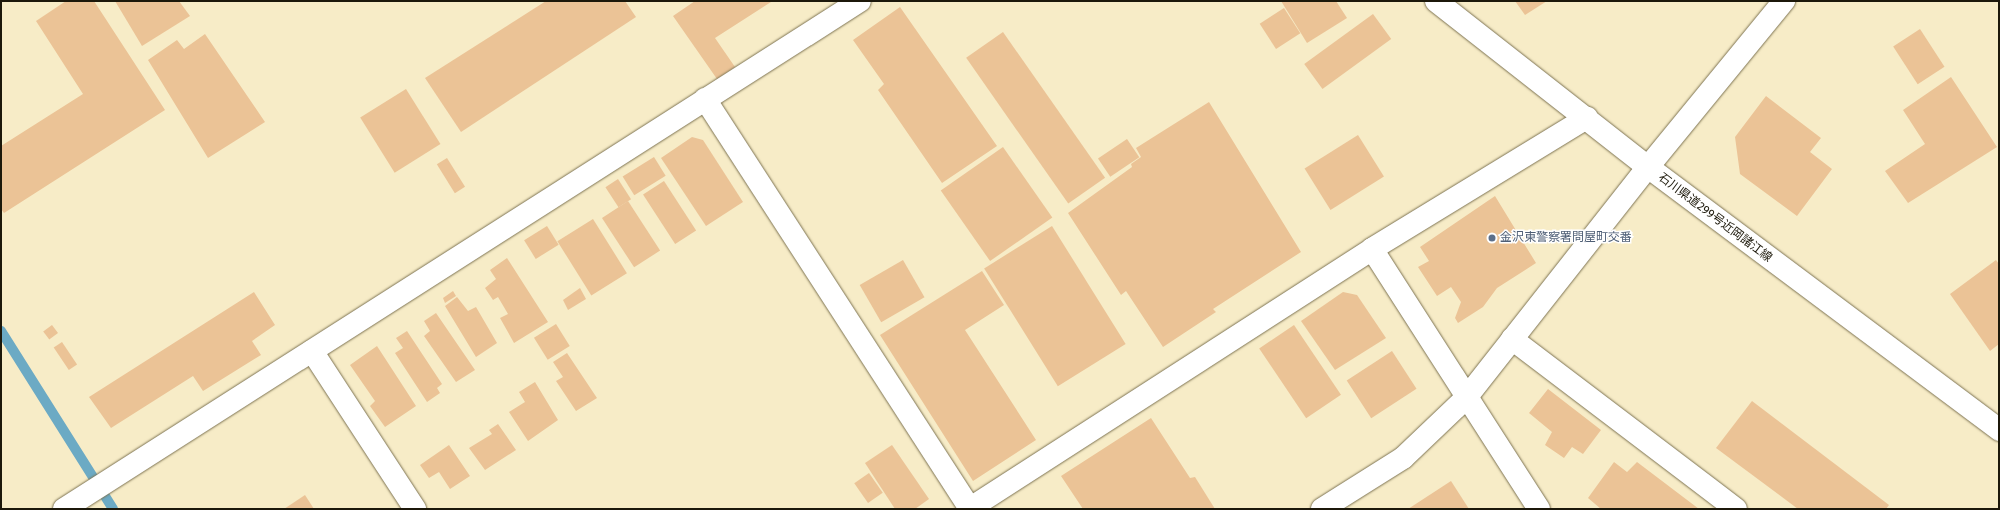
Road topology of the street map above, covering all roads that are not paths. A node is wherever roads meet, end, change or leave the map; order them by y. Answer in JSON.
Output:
{"nodes":[{"id":1,"x":860,"y":1,"type":"edge"},
{"id":2,"x":1436,"y":1,"type":"edge"},
{"id":3,"x":1784,"y":1,"type":"edge"},
{"id":4,"x":705,"y":99,"type":"junction"},
{"id":5,"x":1587,"y":118,"type":"junction"},
{"id":6,"x":1648,"y":167,"type":"junction"},
{"id":7,"x":1372,"y":249,"type":"junction"},
{"id":8,"x":1512,"y":339,"type":"junction"},
{"id":9,"x":312,"y":351,"type":"junction"},
{"id":10,"x":1466,"y":398,"type":"junction"},
{"id":11,"x":1999,"y":430,"type":"edge"},
{"id":12,"x":64,"y":509,"type":"edge"},
{"id":13,"x":415,"y":509,"type":"edge"},
{"id":14,"x":970,"y":509,"type":"edge"},
{"id":15,"x":1322,"y":509,"type":"edge"},
{"id":16,"x":1539,"y":509,"type":"edge"},
{"id":17,"x":1736,"y":509,"type":"edge"}],
"edges":[{"from":1,"to":4,"type":"street"},
{"from":2,"to":5,"type":"street","name":"石川県道299号近岡諸江線"},
{"from":3,"to":6,"type":"street"},
{"from":4,"to":9,"type":"street"},
{"from":4,"to":14,"type":"street"},
{"from":5,"to":6,"type":"street","name":"石川県道299号近岡諸江線"},
{"from":5,"to":7,"type":"street"},
{"from":6,"to":8,"type":"street"},
{"from":6,"to":11,"type":"street","name":"石川県道299号近岡諸江線"},
{"from":7,"to":10,"type":"street"},
{"from":7,"to":14,"type":"street"},
{"from":8,"to":10,"type":"street"},
{"from":8,"to":17,"type":"street"},
{"from":9,"to":12,"type":"street"},
{"from":9,"to":13,"type":"street"},
{"from":10,"to":15,"type":"street"},
{"from":10,"to":16,"type":"street"}]}
